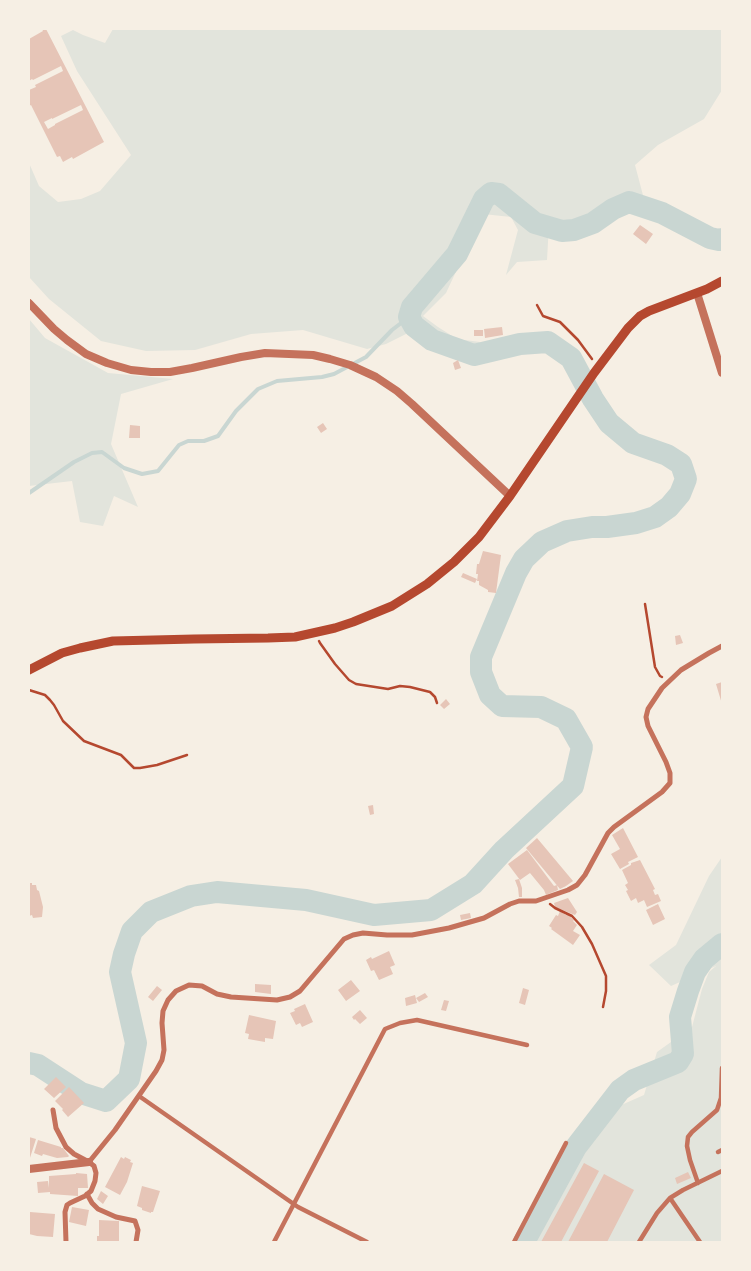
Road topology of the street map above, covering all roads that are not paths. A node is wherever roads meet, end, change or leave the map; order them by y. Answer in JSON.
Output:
{"nodes":[{"id":1,"x":722,"y":281,"type":"edge"},
{"id":2,"x":697,"y":293,"type":"junction"},
{"id":3,"x":29,"y":303,"type":"edge"},
{"id":4,"x":722,"y":373,"type":"edge"},
{"id":5,"x":510,"y":496,"type":"junction"},
{"id":6,"x":722,"y":646,"type":"edge"},
{"id":7,"x":29,"y":670,"type":"edge"},
{"id":8,"x":527,"y":1044,"type":"dead end"},
{"id":9,"x":722,"y":1068,"type":"edge"},
{"id":10,"x":140,"y":1096,"type":"junction"},
{"id":11,"x":53,"y":1110,"type":"dead end"},
{"id":12,"x":566,"y":1143,"type":"dead end"},
{"id":13,"x":89,"y":1162,"type":"junction"},
{"id":14,"x":29,"y":1169,"type":"edge"},
{"id":15,"x":722,"y":1171,"type":"edge"},
{"id":16,"x":698,"y":1183,"type":"junction"},
{"id":17,"x":87,"y":1194,"type":"junction"},
{"id":18,"x":670,"y":1198,"type":"junction"},
{"id":19,"x":294,"y":1204,"type":"junction"},
{"id":20,"x":66,"y":1242,"type":"edge"},
{"id":21,"x":136,"y":1242,"type":"edge"},
{"id":22,"x":274,"y":1242,"type":"edge"},
{"id":23,"x":367,"y":1242,"type":"edge"},
{"id":24,"x":514,"y":1242,"type":"edge"},
{"id":25,"x":639,"y":1242,"type":"edge"},
{"id":26,"x":700,"y":1242,"type":"edge"}],
"edges":[{"from":1,"to":2,"type":"main road"},
{"from":2,"to":4,"type":"street"},
{"from":2,"to":5,"type":"main road"},
{"from":3,"to":5,"type":"street"},
{"from":5,"to":7,"type":"main road"},
{"from":6,"to":10,"type":"street"},
{"from":8,"to":19,"type":"street"},
{"from":9,"to":16,"type":"street"},
{"from":10,"to":13,"type":"street"},
{"from":10,"to":19,"type":"street"},
{"from":11,"to":13,"type":"street"},
{"from":12,"to":24,"type":"street"},
{"from":13,"to":14,"type":"street"},
{"from":13,"to":17,"type":"street"},
{"from":15,"to":16,"type":"street"},
{"from":16,"to":18,"type":"street"},
{"from":17,"to":20,"type":"street"},
{"from":17,"to":21,"type":"street"},
{"from":18,"to":25,"type":"street"},
{"from":18,"to":26,"type":"street"},
{"from":19,"to":22,"type":"street"},
{"from":19,"to":23,"type":"street"}]}
